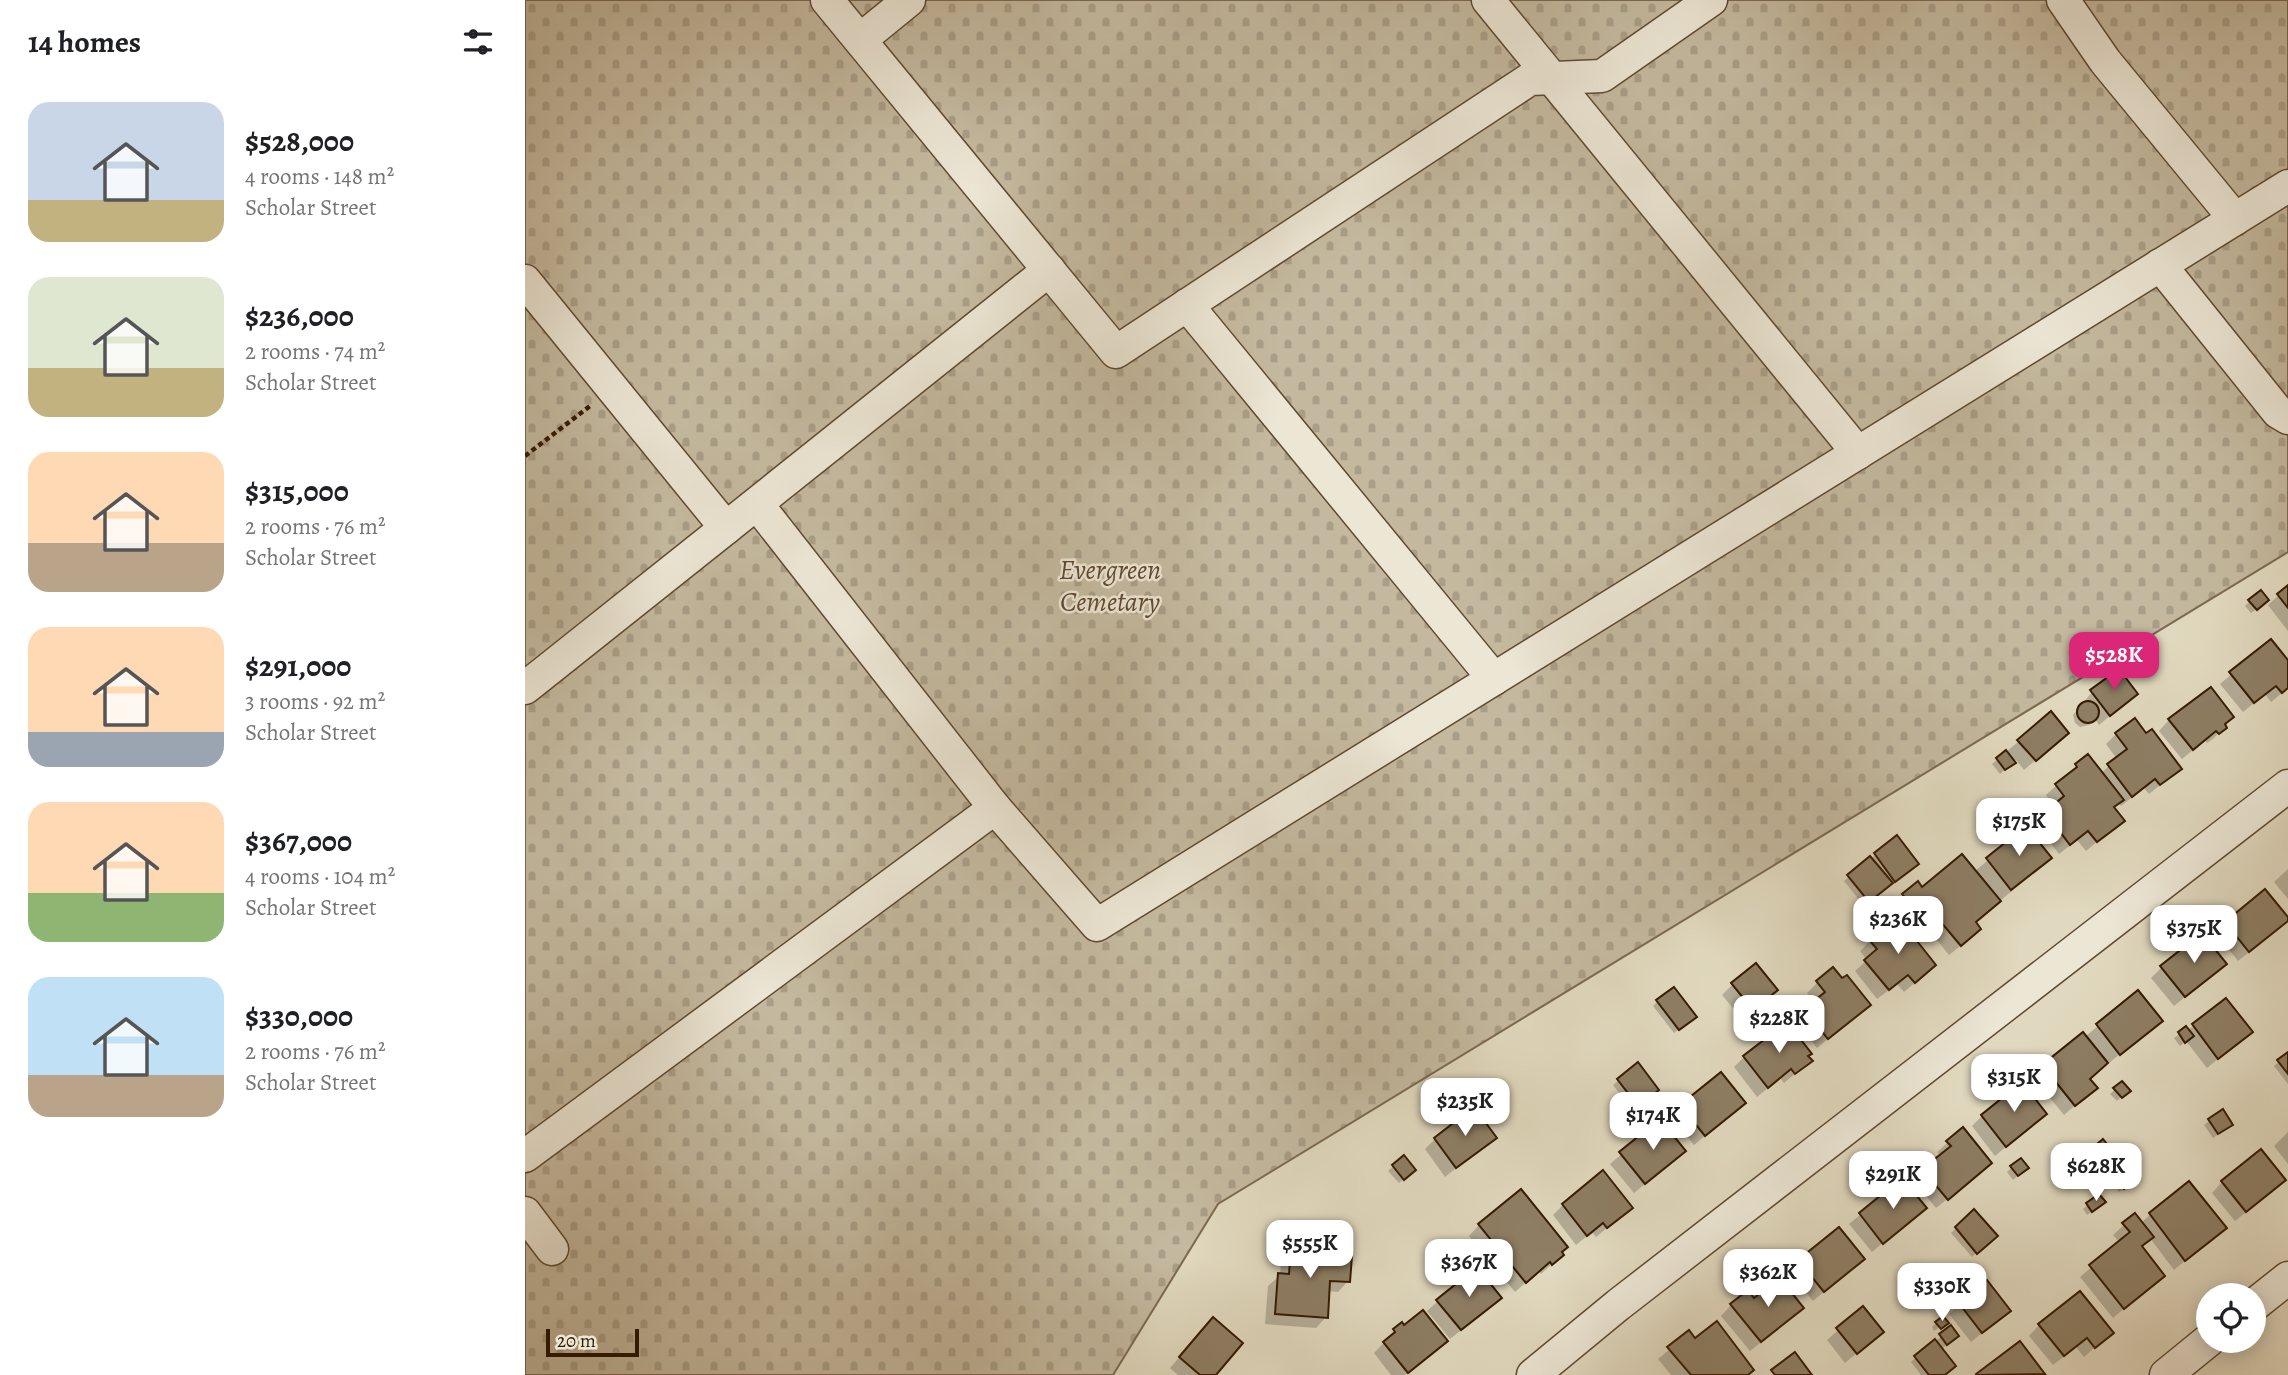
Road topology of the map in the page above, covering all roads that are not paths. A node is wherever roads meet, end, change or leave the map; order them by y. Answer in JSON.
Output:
{"nodes":[{"id":1,"x":827,"y":0,"type":"edge"},
{"id":2,"x":909,"y":0,"type":"edge"},
{"id":3,"x":1488,"y":0,"type":"edge"},
{"id":4,"x":1711,"y":0,"type":"edge"},
{"id":5,"x":2063,"y":0,"type":"edge"},
{"id":6,"x":860,"y":40,"type":"junction"},
{"id":7,"x":1551,"y":78,"type":"junction"},
{"id":8,"x":2288,"y":186,"type":"edge"},
{"id":9,"x":2235,"y":219,"type":"junction"},
{"id":10,"x":2160,"y":265,"type":"junction"},
{"id":11,"x":1049,"y":270,"type":"junction"},
{"id":12,"x":525,"y":281,"type":"edge"},
{"id":13,"x":1187,"y":305,"type":"junction"},
{"id":14,"x":2288,"y":418,"type":"edge"},
{"id":15,"x":1858,"y":453,"type":"junction"},
{"id":16,"x":757,"y":504,"type":"junction"},
{"id":17,"x":726,"y":528,"type":"junction"},
{"id":18,"x":1494,"y":679,"type":"junction"},
{"id":19,"x":525,"y":688,"type":"edge"},
{"id":20,"x":2288,"y":786,"type":"edge"},
{"id":21,"x":995,"y":808,"type":"junction"},
{"id":22,"x":525,"y":1156,"type":"edge"},
{"id":23,"x":525,"y":1213,"type":"edge"},
{"id":24,"x":552,"y":1249,"type":"dead end"},
{"id":25,"x":2288,"y":1278,"type":"edge"},
{"id":26,"x":2266,"y":1295,"type":"edge"},
{"id":27,"x":2196,"y":1351,"type":"edge"},
{"id":28,"x":1533,"y":1375,"type":"edge"},
{"id":29,"x":2166,"y":1375,"type":"edge"}],
"edges":[{"from":1,"to":6,"type":"street"},
{"from":2,"to":6,"type":"street"},
{"from":3,"to":7,"type":"street"},
{"from":4,"to":7,"type":"street"},
{"from":5,"to":9,"type":"street"},
{"from":6,"to":11,"type":"street"},
{"from":7,"to":13,"type":"street"},
{"from":7,"to":15,"type":"street"},
{"from":8,"to":9,"type":"street"},
{"from":9,"to":10,"type":"street"},
{"from":10,"to":14,"type":"street"},
{"from":10,"to":15,"type":"street"},
{"from":11,"to":13,"type":"street"},
{"from":11,"to":16,"type":"street"},
{"from":12,"to":17,"type":"street"},
{"from":13,"to":18,"type":"street"},
{"from":15,"to":18,"type":"street"},
{"from":16,"to":17,"type":"street"},
{"from":16,"to":21,"type":"street"},
{"from":17,"to":19,"type":"street"},
{"from":18,"to":21,"type":"street"},
{"from":20,"to":28,"type":"street"},
{"from":21,"to":22,"type":"street"},
{"from":23,"to":24,"type":"street"},
{"from":25,"to":26,"type":"street"},
{"from":27,"to":29,"type":"street"}]}
